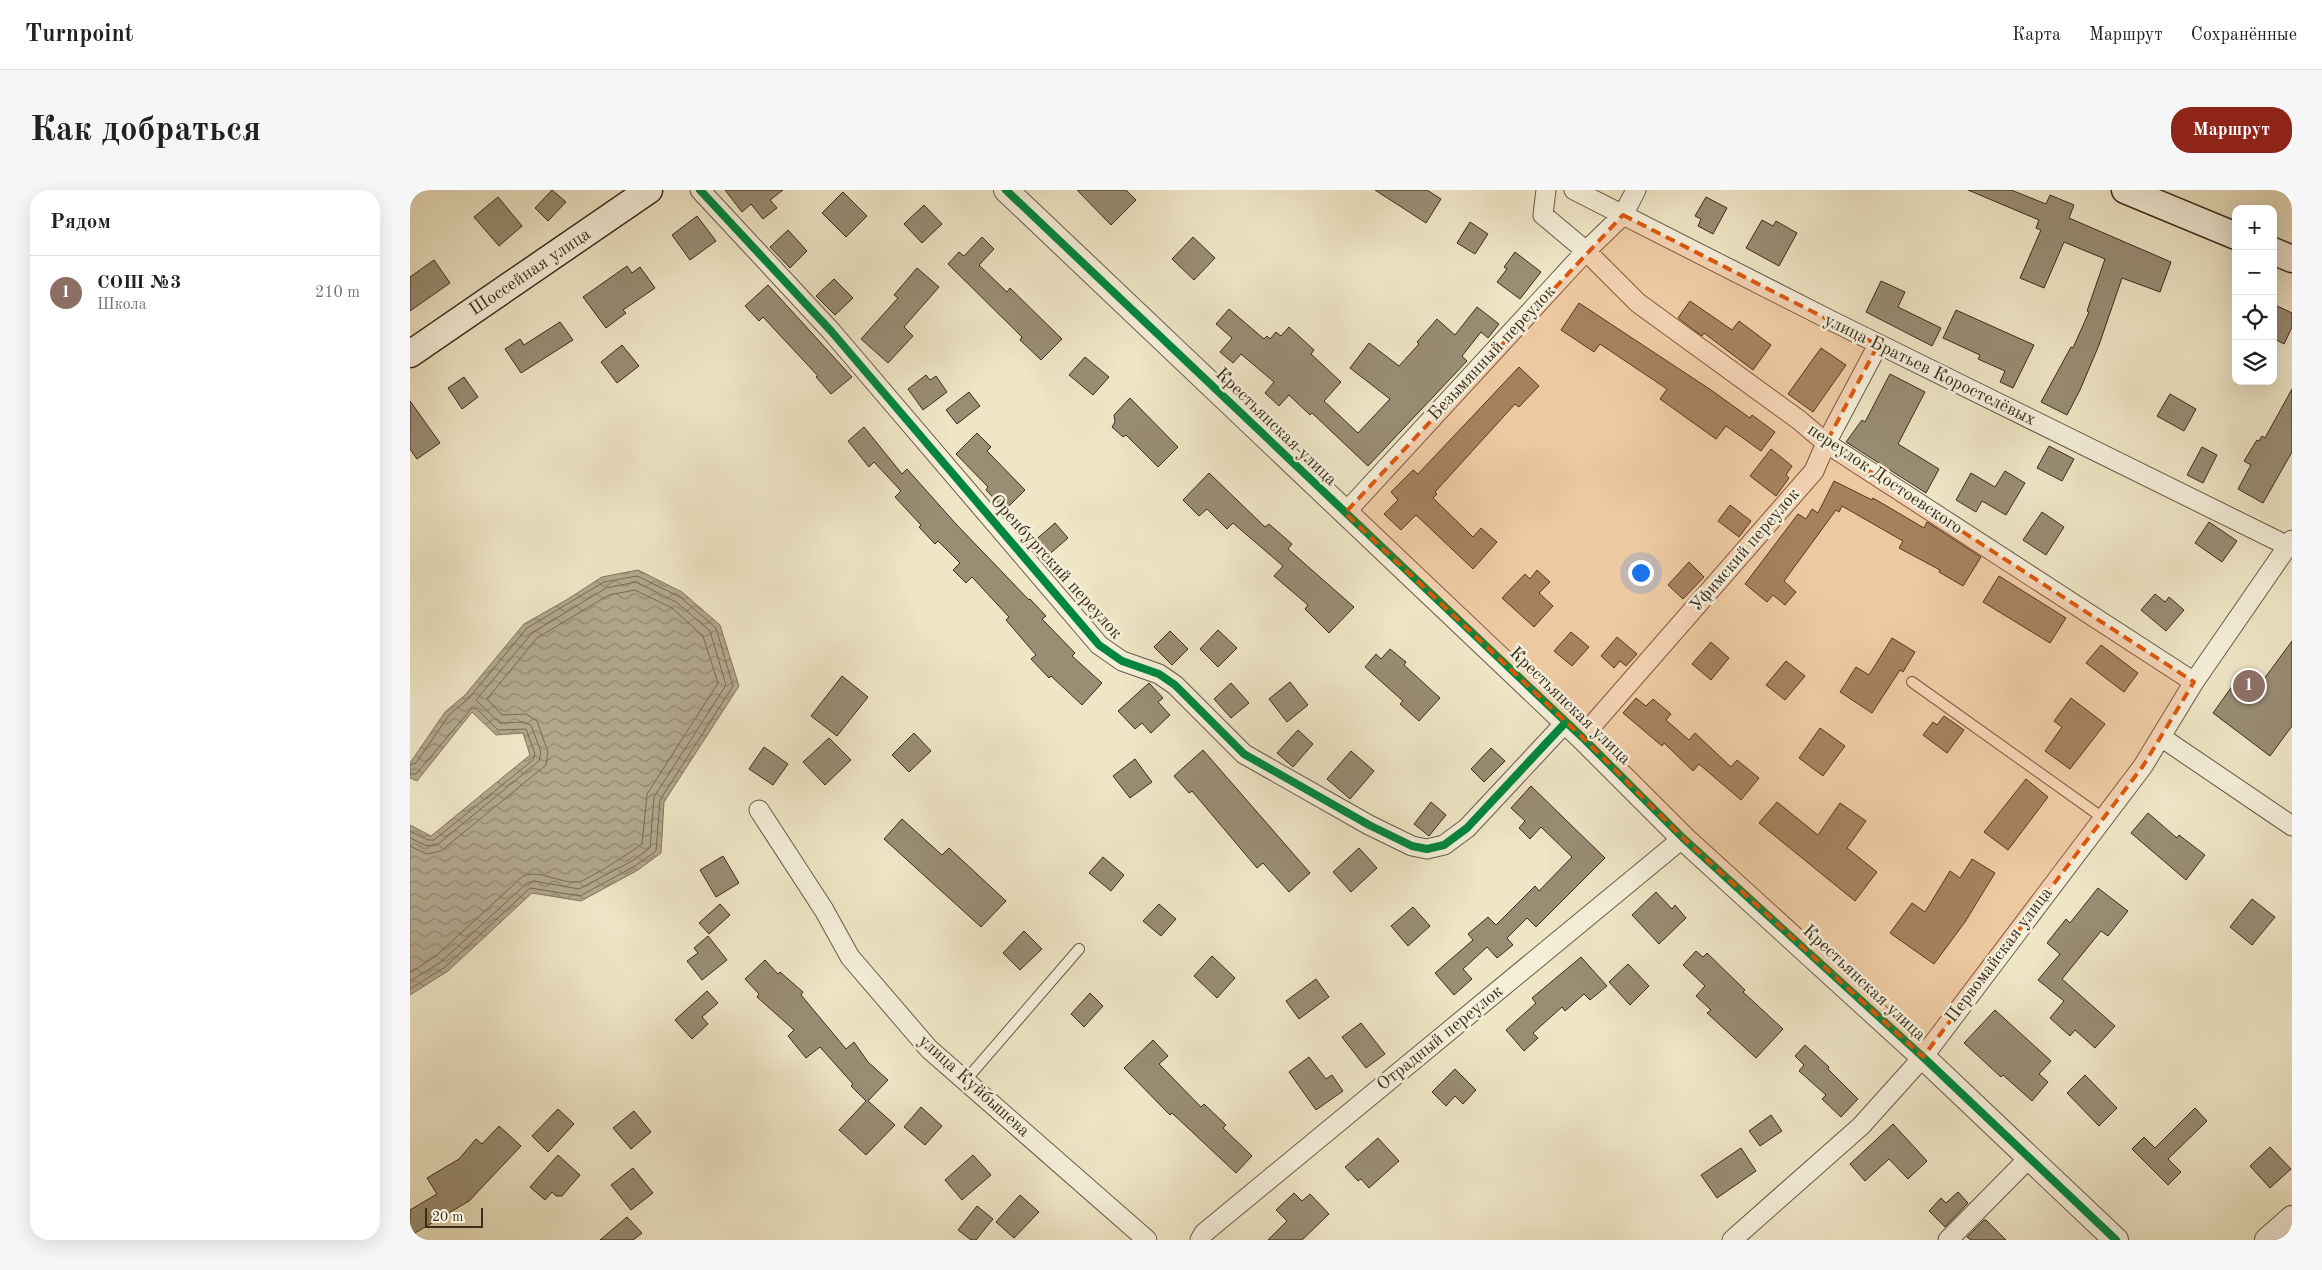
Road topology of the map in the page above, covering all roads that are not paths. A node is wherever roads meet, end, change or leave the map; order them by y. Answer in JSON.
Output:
{"nodes":[{"id":1,"x":649,"y":190,"type":"edge"},
{"id":2,"x":700,"y":190,"type":"edge"},
{"id":3,"x":1006,"y":190,"type":"edge"},
{"id":4,"x":1546,"y":190,"type":"edge"},
{"id":5,"x":1574,"y":190,"type":"edge"},
{"id":6,"x":1636,"y":190,"type":"edge"},
{"id":7,"x":2125,"y":190,"type":"edge"},
{"id":8,"x":1623,"y":215,"type":"junction"},
{"id":9,"x":2232,"y":234,"type":"edge"},
{"id":10,"x":1586,"y":251,"type":"junction"},
{"id":11,"x":2277,"y":253,"type":"edge"},
{"id":12,"x":2292,"y":259,"type":"edge"},
{"id":13,"x":1878,"y":345,"type":"junction"},
{"id":14,"x":410,"y":354,"type":"edge"},
{"id":15,"x":1826,"y":444,"type":"junction"},
{"id":16,"x":1345,"y":513,"type":"junction"},
{"id":17,"x":2290,"y":543,"type":"edge"},
{"id":18,"x":1912,"y":682,"type":"dead end"},
{"id":19,"x":2194,"y":682,"type":"junction"},
{"id":20,"x":1574,"y":729,"type":"junction"},
{"id":21,"x":2161,"y":737,"type":"junction"},
{"id":22,"x":759,"y":810,"type":"dead end"},
{"id":23,"x":2103,"y":818,"type":"junction"},
{"id":24,"x":2292,"y":826,"type":"edge"},
{"id":25,"x":1683,"y":838,"type":"junction"},
{"id":26,"x":1079,"y":949,"type":"dead end"},
{"id":27,"x":1923,"y":1057,"type":"junction"},
{"id":28,"x":965,"y":1081,"type":"junction"},
{"id":29,"x":2029,"y":1158,"type":"junction"},
{"id":30,"x":2292,"y":1218,"type":"edge"},
{"id":31,"x":1147,"y":1240,"type":"edge"},
{"id":32,"x":1200,"y":1240,"type":"edge"},
{"id":33,"x":1732,"y":1240,"type":"edge"},
{"id":34,"x":1948,"y":1240,"type":"edge"},
{"id":35,"x":2116,"y":1240,"type":"edge"},
{"id":36,"x":2267,"y":1240,"type":"edge"}],
"edges":[{"from":1,"to":14,"type":"main road","name":"Шоссейная улица"},
{"from":2,"to":20,"type":"street","name":"Оренбургский переулок"},
{"from":3,"to":16,"type":"street","name":"Крестьянская улица"},
{"from":4,"to":10,"type":"street","name":"переулок Достоевского"},
{"from":5,"to":8,"type":"street","name":"улица Братьев Коростелёвых"},
{"from":6,"to":8,"type":"street","name":"Безымянный переулок"},
{"from":7,"to":9,"type":"main road"},
{"from":8,"to":10,"type":"street","name":"Безымянный переулок"},
{"from":8,"to":13,"type":"street","name":"улица Братьев Коростелёвых"},
{"from":10,"to":15,"type":"street","name":"переулок Достоевского"},
{"from":10,"to":16,"type":"street","name":"Безымянный переулок"},
{"from":11,"to":12,"type":"main road"},
{"from":13,"to":15,"type":"street","name":"Уфимский переулок"},
{"from":13,"to":17,"type":"street","name":"улица Братьев Коростелёвых"},
{"from":15,"to":19,"type":"street","name":"переулок Достоевского"},
{"from":15,"to":20,"type":"street","name":"Уфимский переулок"},
{"from":16,"to":20,"type":"street","name":"Крестьянская улица"},
{"from":17,"to":19,"type":"street","name":"Первомайская улица"},
{"from":18,"to":23,"type":"lane"},
{"from":19,"to":21,"type":"street","name":"Первомайская улица"},
{"from":20,"to":25,"type":"street","name":"Крестьянская улица"},
{"from":21,"to":23,"type":"street","name":"Первомайская улица"},
{"from":21,"to":24,"type":"street"},
{"from":22,"to":28,"type":"street","name":"улица Куйбышева"},
{"from":23,"to":27,"type":"street","name":"Первомайская улица"},
{"from":25,"to":27,"type":"street","name":"Крестьянская улица"},
{"from":25,"to":32,"type":"street","name":"Отрадный переулок"},
{"from":26,"to":28,"type":"lane"},
{"from":27,"to":29,"type":"street","name":"Крестьянская улица"},
{"from":27,"to":33,"type":"street","name":"Первомайская улица"},
{"from":28,"to":31,"type":"street","name":"улица Куйбышева"},
{"from":29,"to":34,"type":"street"},
{"from":29,"to":35,"type":"street","name":"Крестьянская улица"},
{"from":30,"to":36,"type":"street"}]}
